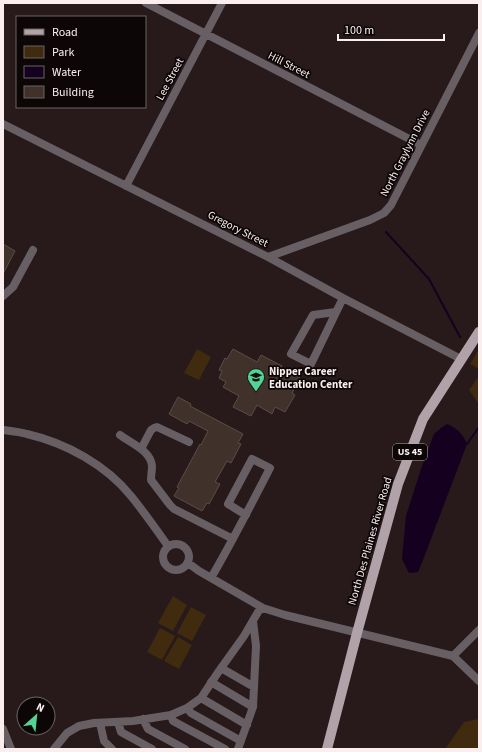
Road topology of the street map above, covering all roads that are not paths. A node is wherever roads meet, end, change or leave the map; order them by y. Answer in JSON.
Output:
{"nodes":[{"id":1,"x":146,"y":3,"type":"edge"},
{"id":2,"x":222,"y":3,"type":"edge"},
{"id":3,"x":479,"y":33,"type":"edge"},
{"id":4,"x":206,"y":34,"type":"junction"},
{"id":5,"x":3,"y":124,"type":"edge"},
{"id":6,"x":421,"y":145,"type":"junction"},
{"id":7,"x":126,"y":186,"type":"junction"},
{"id":8,"x":33,"y":250,"type":"dead end"},
{"id":9,"x":268,"y":257,"type":"junction"},
{"id":10,"x":3,"y":296,"type":"edge"},
{"id":11,"x":343,"y":298,"type":"junction"},
{"id":12,"x":336,"y":312,"type":"junction"},
{"id":13,"x":479,"y":332,"type":"edge"},
{"id":14,"x":461,"y":359,"type":"junction"},
{"id":15,"x":3,"y":430,"type":"edge"},
{"id":16,"x":120,"y":435,"type":"dead end"},
{"id":17,"x":189,"y":442,"type":"dead end"},
{"id":18,"x":141,"y":449,"type":"junction"},
{"id":19,"x":246,"y":515,"type":"junction"},
{"id":20,"x":233,"y":540,"type":"junction"},
{"id":21,"x":168,"y":546,"type":"junction"},
{"id":22,"x":188,"y":563,"type":"junction"},
{"id":23,"x":211,"y":578,"type":"junction"},
{"id":24,"x":261,"y":607,"type":"junction"},
{"id":25,"x":253,"y":621,"type":"junction"},
{"id":26,"x":479,"y":630,"type":"edge"},
{"id":27,"x":357,"y":633,"type":"junction"},
{"id":28,"x":453,"y":656,"type":"junction"},
{"id":29,"x":221,"y":668,"type":"junction"},
{"id":30,"x":479,"y":681,"type":"edge"},
{"id":31,"x":212,"y":682,"type":"junction"},
{"id":32,"x":254,"y":687,"type":"junction"},
{"id":33,"x":201,"y":698,"type":"junction"},
{"id":34,"x":253,"y":707,"type":"junction"},
{"id":35,"x":187,"y":708,"type":"junction"},
{"id":36,"x":171,"y":715,"type":"junction"},
{"id":37,"x":143,"y":719,"type":"junction"},
{"id":38,"x":118,"y":722,"type":"junction"},
{"id":39,"x":100,"y":723,"type":"junction"},
{"id":40,"x":247,"y":725,"type":"junction"},
{"id":41,"x":3,"y":729,"type":"edge"},
{"id":42,"x":240,"y":745,"type":"edge"},
{"id":43,"x":11,"y":749,"type":"edge"},
{"id":44,"x":54,"y":749,"type":"edge"},
{"id":45,"x":112,"y":749,"type":"edge"},
{"id":46,"x":152,"y":749,"type":"edge"},
{"id":47,"x":185,"y":749,"type":"edge"},
{"id":48,"x":225,"y":749,"type":"edge"},
{"id":49,"x":327,"y":749,"type":"edge"}],
"edges":[{"from":1,"to":4,"type":"street","name":"Hill Street"},
{"from":2,"to":4,"type":"street","name":"Lee Street"},
{"from":3,"to":6,"type":"street","name":"North Graylynn Drive"},
{"from":4,"to":6,"type":"street","name":"Hill Street"},
{"from":4,"to":7,"type":"street","name":"Lee Street"},
{"from":5,"to":7,"type":"street","name":"Gregory Street"},
{"from":6,"to":9,"type":"street","name":"North Graylynn Drive"},
{"from":7,"to":9,"type":"street","name":"Gregory Street"},
{"from":8,"to":10,"type":"street"},
{"from":9,"to":11,"type":"street","name":"Gregory Street"},
{"from":11,"to":12,"type":"street"},
{"from":11,"to":14,"type":"street","name":"Gregory Street"},
{"from":12,"to":12,"type":"street"},
{"from":13,"to":14,"type":"main road","name":"North Des Plaines River Road","number":"US 45"},
{"from":14,"to":27,"type":"main road","name":"North Des Plaines River Road","number":"US 45"},
{"from":15,"to":21,"type":"street"},
{"from":16,"to":18,"type":"street"},
{"from":17,"to":18,"type":"street"},
{"from":18,"to":20,"type":"street"},
{"from":19,"to":19,"type":"street"},
{"from":19,"to":20,"type":"street"},
{"from":20,"to":23,"type":"street"},
{"from":21,"to":22,"type":"street"},
{"from":21,"to":22,"type":"street"},
{"from":22,"to":23,"type":"street"},
{"from":23,"to":24,"type":"street"},
{"from":24,"to":25,"type":"street"},
{"from":24,"to":27,"type":"street"},
{"from":25,"to":29,"type":"street"},
{"from":25,"to":32,"type":"street"},
{"from":26,"to":28,"type":"street"},
{"from":27,"to":28,"type":"street"},
{"from":27,"to":49,"type":"main road","name":"North Des Plaines River Road","number":"US 45"},
{"from":28,"to":30,"type":"street"},
{"from":29,"to":31,"type":"street"},
{"from":29,"to":32,"type":"street"},
{"from":31,"to":33,"type":"street"},
{"from":31,"to":34,"type":"street"},
{"from":32,"to":34,"type":"street"},
{"from":33,"to":35,"type":"street"},
{"from":33,"to":40,"type":"street"},
{"from":34,"to":40,"type":"street"},
{"from":35,"to":36,"type":"street"},
{"from":35,"to":42,"type":"street"},
{"from":36,"to":37,"type":"street"},
{"from":36,"to":48,"type":"street"},
{"from":37,"to":38,"type":"street"},
{"from":37,"to":47,"type":"street"},
{"from":38,"to":39,"type":"street"},
{"from":38,"to":46,"type":"street"},
{"from":39,"to":44,"type":"street"},
{"from":39,"to":45,"type":"street"},
{"from":40,"to":42,"type":"street"},
{"from":41,"to":43,"type":"street"}]}
